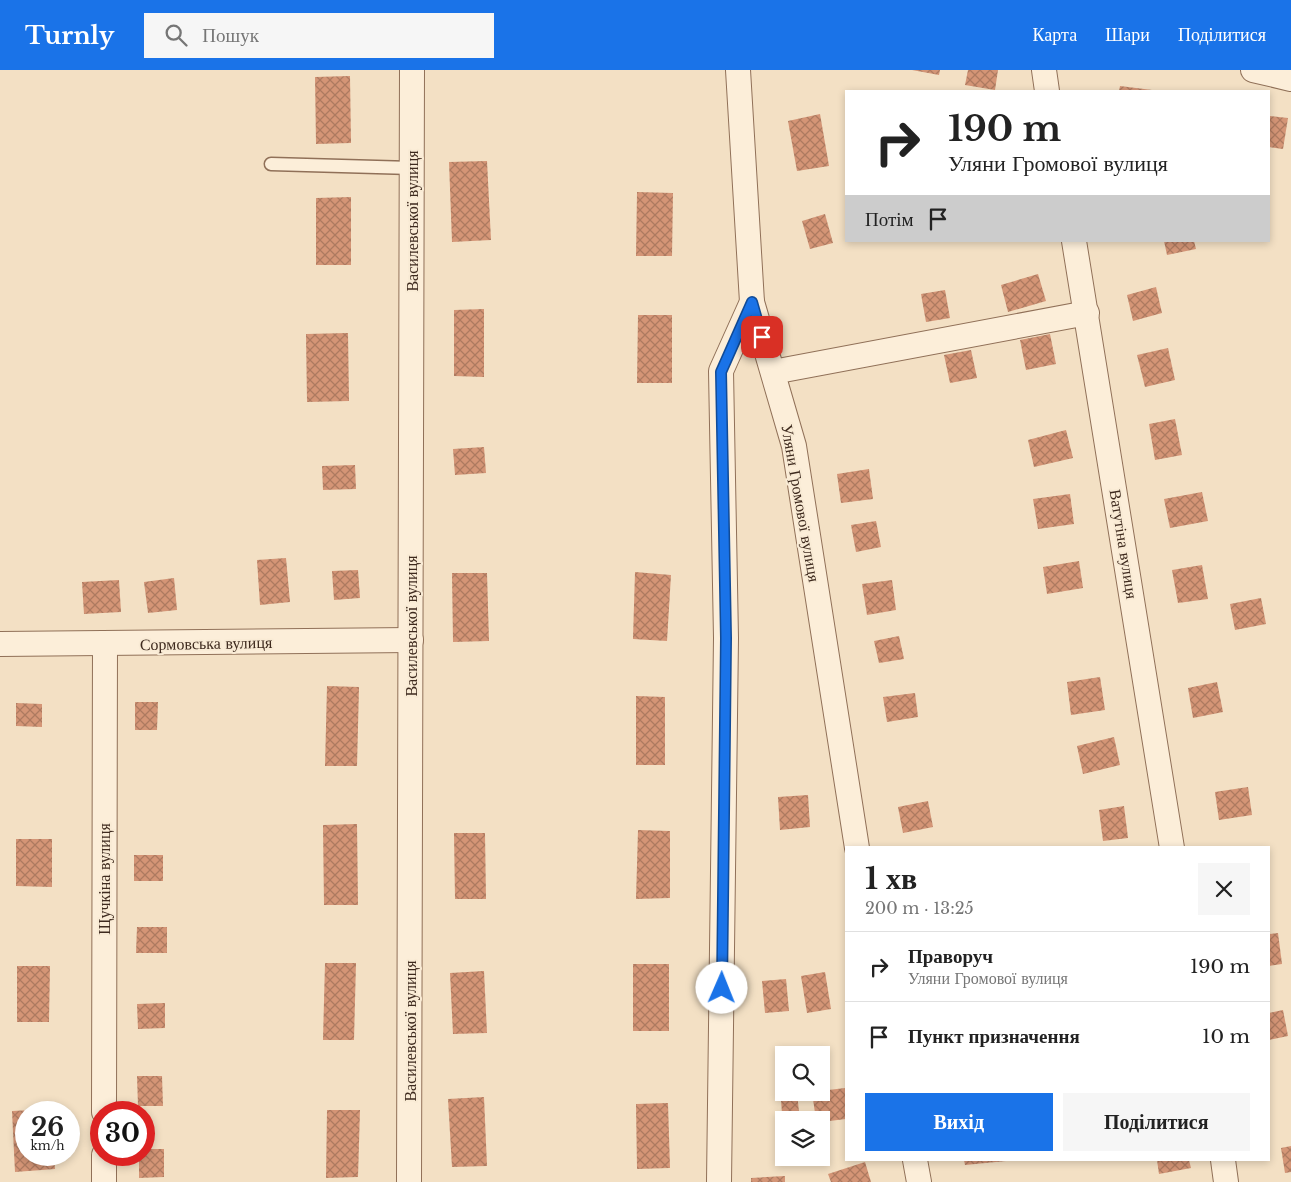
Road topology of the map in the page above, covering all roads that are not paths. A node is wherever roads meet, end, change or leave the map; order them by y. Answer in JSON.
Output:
{"nodes":[{"id":1,"x":412,"y":70,"type":"edge"},
{"id":2,"x":738,"y":70,"type":"edge"},
{"id":3,"x":1044,"y":70,"type":"edge"},
{"id":4,"x":1253,"y":70,"type":"edge"},
{"id":5,"x":1291,"y":79,"type":"edge"},
{"id":6,"x":1047,"y":90,"type":"edge"},
{"id":7,"x":271,"y":164,"type":"dead end"},
{"id":8,"x":412,"y":168,"type":"junction"},
{"id":9,"x":1074,"y":242,"type":"edge"},
{"id":10,"x":752,"y":302,"type":"junction"},
{"id":11,"x":1087,"y":313,"type":"junction"},
{"id":12,"x":773,"y":372,"type":"junction"},
{"id":13,"x":411,"y":640,"type":"junction"},
{"id":14,"x":0,"y":644,"type":"edge"},
{"id":15,"x":105,"y":644,"type":"junction"},
{"id":16,"x":858,"y":846,"type":"edge"},
{"id":17,"x":1172,"y":846,"type":"edge"},
{"id":18,"x":104,"y":1101,"type":"edge"},
{"id":19,"x":915,"y":1161,"type":"edge"},
{"id":20,"x":1222,"y":1161,"type":"edge"},
{"id":21,"x":104,"y":1166,"type":"edge"},
{"id":22,"x":104,"y":1182,"type":"edge"},
{"id":23,"x":409,"y":1182,"type":"edge"},
{"id":24,"x":719,"y":1182,"type":"edge"},
{"id":25,"x":919,"y":1182,"type":"edge"},
{"id":26,"x":1226,"y":1182,"type":"edge"}],
"edges":[{"from":1,"to":8,"type":"street","name":"Василевської вулиця"},
{"from":2,"to":10,"type":"street","name":"Уляни Громової вулиця"},
{"from":3,"to":6,"type":"street"},
{"from":4,"to":5,"type":"street"},
{"from":7,"to":8,"type":"lane"},
{"from":8,"to":13,"type":"street","name":"Василевської вулиця"},
{"from":9,"to":11,"type":"street","name":"Ватутіна вулиця"},
{"from":10,"to":12,"type":"street","name":"Уляни Громової вулиця"},
{"from":10,"to":24,"type":"street"},
{"from":11,"to":12,"type":"street"},
{"from":11,"to":17,"type":"street","name":"Ватутіна вулиця"},
{"from":12,"to":16,"type":"street","name":"Уляни Громової вулиця"},
{"from":13,"to":15,"type":"street","name":"Сормовська вулиця"},
{"from":13,"to":23,"type":"street","name":"Василевської вулиця"},
{"from":14,"to":15,"type":"street","name":"Сормовська вулиця"},
{"from":15,"to":18,"type":"street","name":"Щучкіна вулиця"},
{"from":19,"to":25,"type":"street"},
{"from":20,"to":26,"type":"street"},
{"from":21,"to":22,"type":"street"}]}
